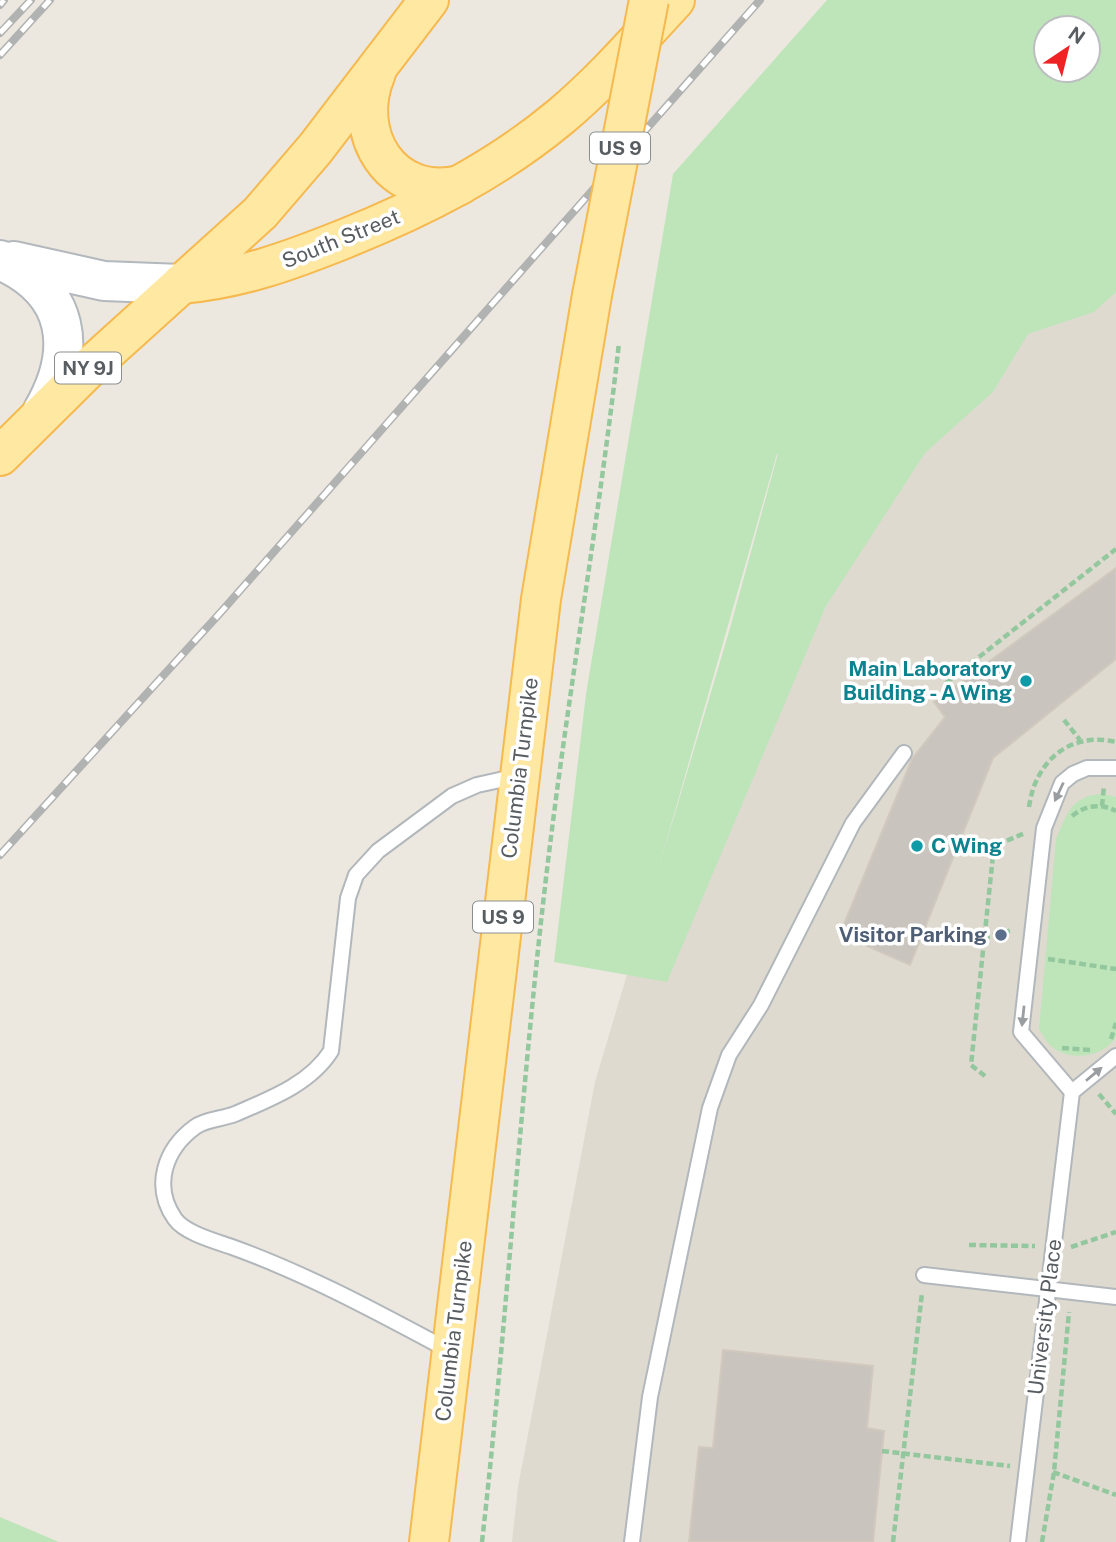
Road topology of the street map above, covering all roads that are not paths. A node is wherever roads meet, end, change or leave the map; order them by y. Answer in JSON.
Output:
{"nodes":[{"id":1,"x":429,"y":0,"type":"edge"},
{"id":2,"x":649,"y":0,"type":"edge"},
{"id":3,"x":675,"y":0,"type":"edge"},
{"id":4,"x":380,"y":65,"type":"junction"},
{"id":5,"x":463,"y":184,"type":"junction"},
{"id":6,"x":0,"y":259,"type":"edge"},
{"id":7,"x":181,"y":284,"type":"junction"},
{"id":8,"x":42,"y":412,"type":"junction"},
{"id":9,"x":0,"y":456,"type":"edge"},
{"id":10,"x":904,"y":753,"type":"dead end"},
{"id":11,"x":1116,"y":768,"type":"edge"},
{"id":12,"x":519,"y":775,"type":"junction"},
{"id":13,"x":1116,"y":1056,"type":"edge"},
{"id":14,"x":1072,"y":1092,"type":"junction"},
{"id":15,"x":924,"y":1275,"type":"road end"},
{"id":16,"x":1049,"y":1291,"type":"junction"},
{"id":17,"x":1116,"y":1297,"type":"edge"},
{"id":18,"x":452,"y":1352,"type":"junction"},
{"id":19,"x":429,"y":1542,"type":"edge"},
{"id":20,"x":632,"y":1542,"type":"edge"},
{"id":21,"x":1018,"y":1542,"type":"edge"}],
"edges":[{"from":1,"to":4,"type":"main road"},
{"from":2,"to":12,"type":"main road","name":"Columbia Turnpike","number":"US 9","bridge":true},
{"from":3,"to":5,"type":"main road","name":"South Street"},
{"from":4,"to":5,"type":"main road"},
{"from":4,"to":7,"type":"main road"},
{"from":5,"to":7,"type":"main road","name":"South Street"},
{"from":6,"to":7,"type":"main road"},
{"from":6,"to":8,"type":"main road"},
{"from":7,"to":8,"type":"main road","number":"NY 9J"},
{"from":8,"to":9,"type":"main road","number":"NY 9J"},
{"from":10,"to":20,"type":"lane"},
{"from":11,"to":14,"type":"lane","one_way":true},
{"from":12,"to":18,"type":"main road","name":"Columbia Turnpike","number":"US 9"},
{"from":12,"to":18,"type":"lane"},
{"from":14,"to":13,"type":"lane","one_way":true},
{"from":14,"to":16,"type":"lane","name":"University Place"},
{"from":15,"to":16,"type":"lane"},
{"from":16,"to":17,"type":"lane"},
{"from":16,"to":21,"type":"lane","name":"University Place"},
{"from":18,"to":19,"type":"main road","name":"Columbia Turnpike","number":"US 9"}]}
